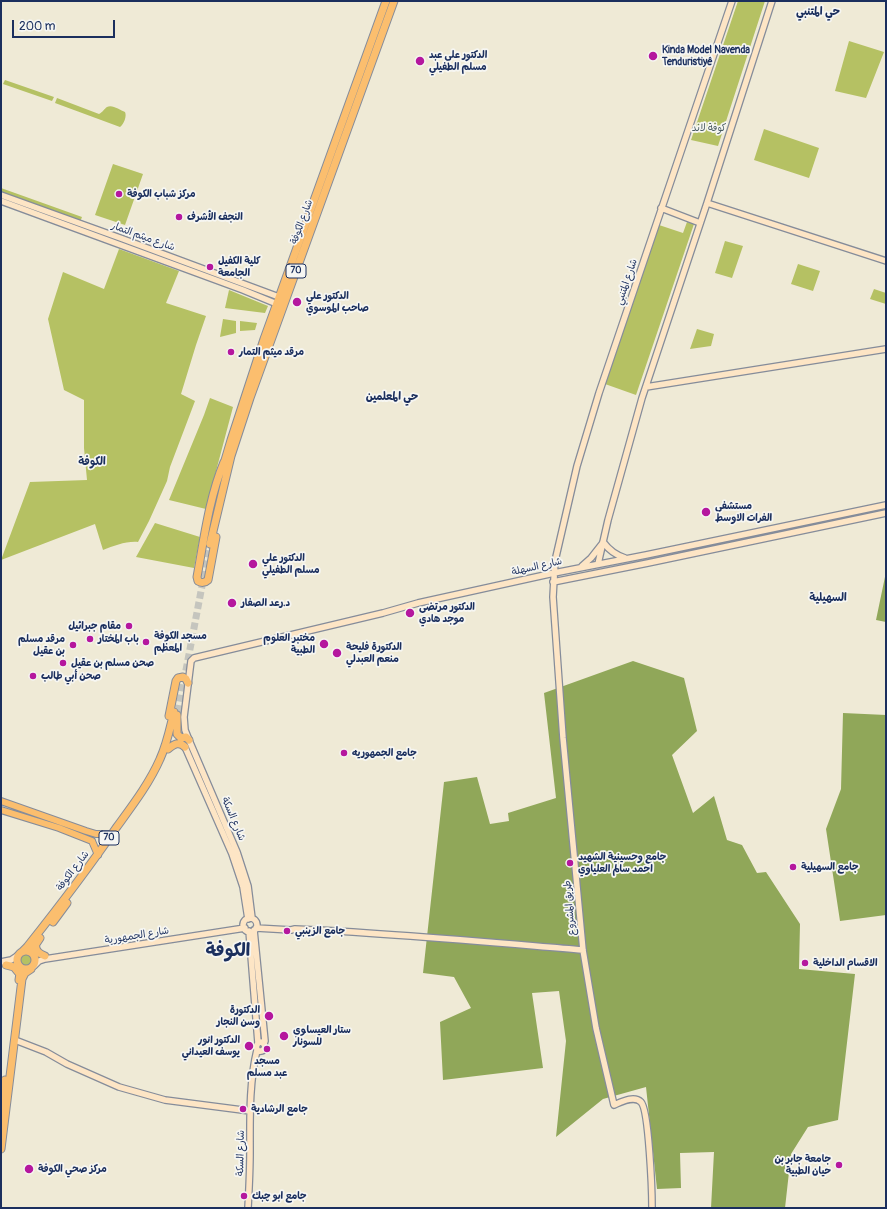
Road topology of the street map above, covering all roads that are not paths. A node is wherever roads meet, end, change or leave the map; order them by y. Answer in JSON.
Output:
{"nodes":[{"id":1,"x":386,"y":1,"type":"edge"},
{"id":2,"x":394,"y":1,"type":"edge"},
{"id":3,"x":732,"y":1,"type":"edge"},
{"id":4,"x":772,"y":1,"type":"edge"},
{"id":5,"x":346,"y":120,"type":"junction"},
{"id":6,"x":341,"y":135,"type":"junction"},
{"id":7,"x":1,"y":195,"type":"edge"},
{"id":8,"x":1,"y":201,"type":"edge"},
{"id":9,"x":707,"y":203,"type":"junction"},
{"id":10,"x":661,"y":208,"type":"junction"},
{"id":11,"x":700,"y":223,"type":"junction"},
{"id":12,"x":178,"y":259,"type":"junction"},
{"id":13,"x":886,"y":261,"type":"edge"},
{"id":14,"x":175,"y":266,"type":"junction"},
{"id":15,"x":278,"y":301,"type":"junction"},
{"id":16,"x":273,"y":326,"type":"junction"},
{"id":17,"x":886,"y":349,"type":"edge"},
{"id":18,"x":646,"y":387,"type":"junction"},
{"id":19,"x":228,"y":456,"type":"junction"},
{"id":20,"x":886,"y":505,"type":"edge"},
{"id":21,"x":886,"y":513,"type":"edge"},
{"id":22,"x":791,"y":524,"type":"junction"},
{"id":23,"x":793,"y":533,"type":"junction"},
{"id":24,"x":603,"y":542,"type":"junction"},
{"id":25,"x":208,"y":544,"type":"tunnel mouth"},
{"id":26,"x":627,"y":558,"type":"junction"},
{"id":27,"x":598,"y":564,"type":"junction"},
{"id":28,"x":581,"y":567,"type":"junction"},
{"id":29,"x":554,"y":573,"type":"junction"},
{"id":30,"x":553,"y":582,"type":"junction"},
{"id":31,"x":188,"y":682,"type":"junction"},
{"id":32,"x":176,"y":713,"type":"junction"},
{"id":33,"x":187,"y":743,"type":"junction"},
{"id":34,"x":168,"y":749,"type":"junction"},
{"id":35,"x":160,"y":758,"type":"junction"},
{"id":36,"x":1,"y":801,"type":"edge"},
{"id":37,"x":1,"y":810,"type":"edge"},
{"id":38,"x":96,"y":834,"type":"junction"},
{"id":39,"x":112,"y":834,"type":"junction"},
{"id":40,"x":92,"y":841,"type":"junction"},
{"id":41,"x":98,"y":855,"type":"junction"},
{"id":42,"x":250,"y":919,"type":"junction"},
{"id":43,"x":251,"y":928,"type":"junction"},
{"id":44,"x":36,"y":943,"type":"junction"},
{"id":45,"x":583,"y":950,"type":"junction"},
{"id":46,"x":20,"y":954,"type":"junction"},
{"id":47,"x":33,"y":954,"type":"junction"},
{"id":48,"x":45,"y":956,"type":"junction"},
{"id":49,"x":3,"y":964,"type":"edge"},
{"id":50,"x":18,"y":966,"type":"junction"},
{"id":51,"x":32,"y":967,"type":"junction"},
{"id":52,"x":19,"y":977,"type":"junction"},
{"id":53,"x":15,"y":1040,"type":"junction"},
{"id":54,"x":258,"y":1043,"type":"junction"},
{"id":55,"x":264,"y":1044,"type":"junction"},
{"id":56,"x":257,"y":1050,"type":"junction"},
{"id":57,"x":1,"y":1108,"type":"edge"},
{"id":58,"x":250,"y":1111,"type":"junction"},
{"id":59,"x":1,"y":1149,"type":"edge"},
{"id":60,"x":248,"y":1208,"type":"edge"},
{"id":61,"x":652,"y":1208,"type":"edge"}],
"edges":[{"from":1,"to":5,"type":"highway","name":"شارع الكوفة","number":"70"},
{"from":2,"to":5,"type":"highway","name":"شارع الكوفة","number":"70"},
{"from":3,"to":10,"type":"street","name":"شارع المتنبي"},
{"from":4,"to":9,"type":"street"},
{"from":5,"to":6,"type":"highway","name":"شارع الكوفة","number":"70"},
{"from":6,"to":15,"type":"highway","name":"شارع الكوفة","number":"70"},
{"from":6,"to":16,"type":"highway","name":"شارع الكوفة","number":"70"},
{"from":7,"to":12,"type":"street","name":"شارع ميثم التمار"},
{"from":8,"to":14,"type":"street","name":"شارع ميثم التمار"},
{"from":9,"to":11,"type":"street"},
{"from":9,"to":13,"type":"street"},
{"from":10,"to":11,"type":"street"},
{"from":10,"to":29,"type":"street","name":"شارع المتنبي"},
{"from":11,"to":18,"type":"street"},
{"from":12,"to":14,"type":"street"},
{"from":12,"to":15,"type":"street","name":"شارع ميثم التمار"},
{"from":14,"to":15,"type":"street","name":"شارع ميثم التمار"},
{"from":15,"to":16,"type":"highway","name":"شارع الكوفة","number":"70"},
{"from":16,"to":19,"type":"highway","name":"شارع الكوفة","number":"70"},
{"from":17,"to":18,"type":"street"},
{"from":18,"to":24,"type":"street"},
{"from":19,"to":19,"type":"highway"},
{"from":19,"to":25,"type":"highway","name":"شارع الكوفة","number":"70"},
{"from":20,"to":22,"type":"street","name":"شارع السهلة"},
{"from":21,"to":23,"type":"street","name":"شارع السهلة"},
{"from":22,"to":23,"type":"street"},
{"from":22,"to":26,"type":"street","name":"شارع السهلة"},
{"from":23,"to":30,"type":"street","name":"شارع السهلة"},
{"from":24,"to":26,"type":"street"},
{"from":24,"to":27,"type":"street"},
{"from":24,"to":28,"type":"street"},
{"from":26,"to":27,"type":"street","name":"شارع السهلة"},
{"from":27,"to":28,"type":"street","name":"شارع السهلة"},
{"from":28,"to":29,"type":"street","name":"شارع السهلة"},
{"from":29,"to":30,"type":"street","name":"طريق المشروع"},
{"from":29,"to":31,"type":"street","name":"شارع السهلة"},
{"from":30,"to":45,"type":"street","name":"طريق المشروع"},
{"from":31,"to":33,"type":"street","name":"شارع السكة"},
{"from":31,"to":35,"type":"highway"},
{"from":32,"to":33,"type":"highway"},
{"from":32,"to":34,"type":"highway","name":"شارع الكوفة","number":"70"},
{"from":32,"to":35,"type":"highway","name":"شارع الكوفة","number":"70"},
{"from":33,"to":34,"type":"highway"},
{"from":33,"to":42,"type":"street","name":"شارع السكة"},
{"from":34,"to":44,"type":"highway","name":"شارع الكوفة","number":"70"},
{"from":35,"to":39,"type":"highway","name":"شارع الكوفة","number":"70"},
{"from":36,"to":38,"type":"main road"},
{"from":37,"to":40,"type":"main road"},
{"from":38,"to":39,"type":"main road"},
{"from":38,"to":40,"type":"main road"},
{"from":39,"to":41,"type":"highway","name":"شارع الكوفة","number":"70"},
{"from":40,"to":41,"type":"main road"},
{"from":41,"to":46,"type":"highway","name":"شارع الكوفة","number":"70"},
{"from":42,"to":43,"type":"street"},
{"from":42,"to":43,"type":"street"},
{"from":43,"to":45,"type":"street"},
{"from":43,"to":48,"type":"street","name":"شارع الجمهورية"},
{"from":43,"to":51,"type":"street","name":"شارع الجمهورية"},
{"from":43,"to":54,"type":"street"},
{"from":43,"to":55,"type":"street"},
{"from":44,"to":47,"type":"highway","name":"شارع الكوفة","number":"70"},
{"from":44,"to":48,"type":"highway"},
{"from":45,"to":61,"type":"street","name":"طريق المشروع"},
{"from":46,"to":47,"type":"highway"},
{"from":46,"to":49,"type":"street"},
{"from":46,"to":50,"type":"highway"},
{"from":47,"to":48,"type":"street","name":"شارع الجمهورية"},
{"from":47,"to":51,"type":"highway","number":"70"},
{"from":49,"to":50,"type":"street"},
{"from":49,"to":52,"type":"highway"},
{"from":50,"to":51,"type":"highway"},
{"from":50,"to":52,"type":"highway"},
{"from":51,"to":53,"type":"highway"},
{"from":52,"to":57,"type":"highway"},
{"from":53,"to":58,"type":"street"},
{"from":53,"to":59,"type":"highway"},
{"from":54,"to":55,"type":"street"},
{"from":54,"to":56,"type":"street"},
{"from":55,"to":56,"type":"street"},
{"from":56,"to":58,"type":"street","name":"شارع السكة"},
{"from":58,"to":60,"type":"street","name":"شارع السكة"}]}
